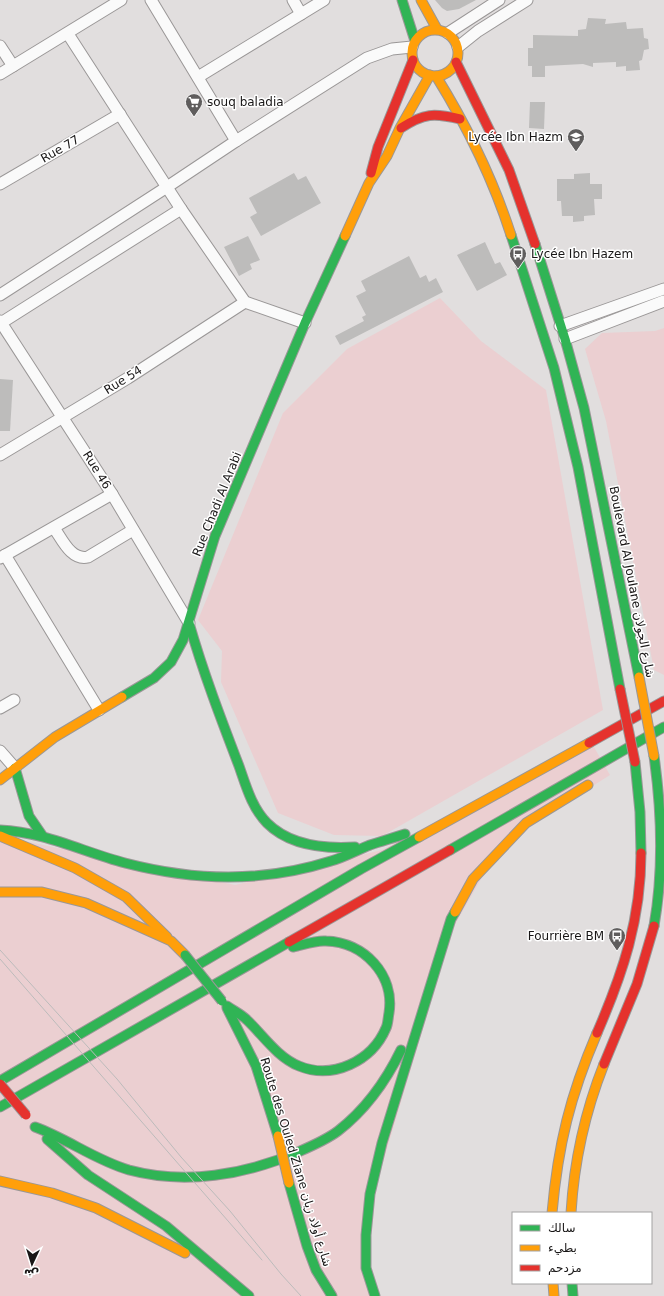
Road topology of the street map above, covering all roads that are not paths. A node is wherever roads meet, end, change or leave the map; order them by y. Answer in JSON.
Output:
{"nodes":[{"id":1,"x":121,"y":0,"type":"edge"},
{"id":2,"x":151,"y":0,"type":"edge"},
{"id":3,"x":293,"y":0,"type":"edge"},
{"id":4,"x":324,"y":0,"type":"edge"},
{"id":5,"x":402,"y":0,"type":"edge"},
{"id":6,"x":421,"y":0,"type":"edge"},
{"id":7,"x":499,"y":0,"type":"edge"},
{"id":8,"x":527,"y":0,"type":"edge"},
{"id":9,"x":301,"y":14,"type":"junction"},
{"id":10,"x":437,"y":29,"type":"junction"},
{"id":11,"x":448,"y":33,"type":"junction"},
{"id":12,"x":68,"y":34,"type":"junction"},
{"id":13,"x":413,"y":44,"type":"junction"},
{"id":14,"x":0,"y":46,"type":"edge"},
{"id":15,"x":458,"y":47,"type":"junction"},
{"id":16,"x":413,"y":60,"type":"junction"},
{"id":17,"x":456,"y":62,"type":"junction"},
{"id":18,"x":13,"y":66,"type":"junction"},
{"id":19,"x":0,"y":74,"type":"edge"},
{"id":20,"x":433,"y":76,"type":"junction"},
{"id":21,"x":198,"y":77,"type":"junction"},
{"id":22,"x":120,"y":114,"type":"junction"},
{"id":23,"x":460,"y":119,"type":"junction"},
{"id":24,"x":400,"y":128,"type":"junction"},
{"id":25,"x":236,"y":141,"type":"junction"},
{"id":26,"x":369,"y":183,"type":"junction"},
{"id":27,"x":0,"y":184,"type":"edge"},
{"id":28,"x":167,"y":188,"type":"junction"},
{"id":29,"x":181,"y":209,"type":"junction"},
{"id":30,"x":664,"y":289,"type":"edge"},
{"id":31,"x":0,"y":295,"type":"edge"},
{"id":32,"x":664,"y":301,"type":"edge"},
{"id":33,"x":244,"y":302,"type":"junction"},
{"id":34,"x":1,"y":322,"type":"edge"},
{"id":35,"x":305,"y":323,"type":"junction"},
{"id":36,"x":560,"y":326,"type":"junction"},
{"id":37,"x":565,"y":339,"type":"junction"},
{"id":38,"x":63,"y":417,"type":"junction"},
{"id":39,"x":0,"y":455,"type":"edge"},
{"id":40,"x":112,"y":494,"type":"junction"},
{"id":41,"x":54,"y":528,"type":"junction"},
{"id":42,"x":133,"y":530,"type":"junction"},
{"id":43,"x":2,"y":557,"type":"edge"},
{"id":44,"x":189,"y":623,"type":"junction"},
{"id":45,"x":14,"y":700,"type":"dead end"},
{"id":46,"x":664,"y":701,"type":"edge"},
{"id":47,"x":0,"y":708,"type":"edge"},
{"id":48,"x":99,"y":710,"type":"junction"},
{"id":49,"x":664,"y":727,"type":"edge"},
{"id":50,"x":664,"y":739,"type":"edge"},
{"id":51,"x":0,"y":751,"type":"edge"},
{"id":52,"x":623,"y":764,"type":"dead end"},
{"id":53,"x":15,"y":768,"type":"junction"},
{"id":54,"x":0,"y":780,"type":"edge"},
{"id":55,"x":597,"y":780,"type":"dead end"},
{"id":56,"x":444,"y":822,"type":"junction"},
{"id":57,"x":0,"y":830,"type":"edge"},
{"id":58,"x":42,"y":834,"type":"junction"},
{"id":59,"x":0,"y":836,"type":"edge"},
{"id":60,"x":367,"y":846,"type":"junction"},
{"id":61,"x":0,"y":892,"type":"edge"},
{"id":62,"x":171,"y":941,"type":"junction"},
{"id":63,"x":252,"y":962,"type":"junction"},
{"id":64,"x":431,"y":981,"type":"junction"},
{"id":65,"x":224,"y":1003,"type":"junction"},
{"id":66,"x":0,"y":1081,"type":"edge"},
{"id":67,"x":0,"y":1084,"type":"edge"},
{"id":68,"x":0,"y":1107,"type":"edge"},
{"id":69,"x":35,"y":1127,"type":"junction"},
{"id":70,"x":562,"y":1134,"type":"junction"},
{"id":71,"x":581,"y":1139,"type":"junction"},
{"id":72,"x":0,"y":1182,"type":"edge"},
{"id":73,"x":552,"y":1212,"type":"edge"},
{"id":74,"x":570,"y":1212,"type":"edge"},
{"id":75,"x":222,"y":1272,"type":"junction"},
{"id":76,"x":553,"y":1284,"type":"edge"},
{"id":77,"x":572,"y":1284,"type":"edge"},
{"id":78,"x":249,"y":1296,"type":"edge"},
{"id":79,"x":332,"y":1296,"type":"edge"},
{"id":80,"x":375,"y":1296,"type":"edge"},
{"id":81,"x":554,"y":1296,"type":"edge"},
{"id":82,"x":573,"y":1296,"type":"edge"}],
"edges":[{"from":1,"to":12,"type":"street"},
{"from":2,"to":21,"type":"street"},
{"from":3,"to":9,"type":"street"},
{"from":4,"to":9,"type":"street"},
{"from":5,"to":13,"type":"main road"},
{"from":6,"to":10,"type":"main road"},
{"from":7,"to":11,"type":"street"},
{"from":8,"to":15,"type":"street"},
{"from":9,"to":21,"type":"street"},
{"from":10,"to":11,"type":"main road"},
{"from":10,"to":13,"type":"main road"},
{"from":11,"to":15,"type":"main road"},
{"from":12,"to":18,"type":"street"},
{"from":12,"to":22,"type":"street"},
{"from":13,"to":16,"type":"main road"},
{"from":13,"to":25,"type":"street"},
{"from":14,"to":18,"type":"street"},
{"from":15,"to":17,"type":"main road"},
{"from":16,"to":20,"type":"main road"},
{"from":16,"to":26,"type":"main road","name":"Rue Chadi Al Arabi"},
{"from":17,"to":20,"type":"main road"},
{"from":17,"to":36,"type":"main road","name":"Boulevard Al Joulane شارع الجولان"},
{"from":18,"to":19,"type":"street"},
{"from":20,"to":23,"type":"main road"},
{"from":20,"to":24,"type":"main road","name":"Rue Chadi Al Arabi"},
{"from":21,"to":25,"type":"street"},
{"from":22,"to":27,"type":"street","name":"Rue 77"},
{"from":22,"to":28,"type":"street"},
{"from":23,"to":24,"type":"main road"},
{"from":23,"to":70,"type":"main road","bridge":true},
{"from":24,"to":26,"type":"main road","name":"Rue Chadi Al Arabi"},
{"from":25,"to":28,"type":"street"},
{"from":26,"to":35,"type":"main road","name":"Rue Chadi Al Arabi"},
{"from":28,"to":29,"type":"street"},
{"from":28,"to":31,"type":"street"},
{"from":29,"to":33,"type":"street"},
{"from":29,"to":34,"type":"street"},
{"from":30,"to":36,"type":"street"},
{"from":32,"to":37,"type":"street"},
{"from":33,"to":35,"type":"street"},
{"from":33,"to":38,"type":"street","name":"Rue 54"},
{"from":34,"to":38,"type":"street","name":"Rue 46"},
{"from":35,"to":44,"type":"main road","name":"Rue Chadi Al Arabi"},
{"from":36,"to":37,"type":"main road","name":"Boulevard Al Joulane شارع الجولان"},
{"from":37,"to":71,"type":"main road","name":"Boulevard Al Joulane شارع الجولان","bridge":true},
{"from":38,"to":39,"type":"street","name":"Rue 54"},
{"from":38,"to":40,"type":"street","name":"Rue 46"},
{"from":40,"to":41,"type":"street"},
{"from":40,"to":42,"type":"street","name":"Rue 46"},
{"from":41,"to":42,"type":"street"},
{"from":41,"to":43,"type":"street"},
{"from":42,"to":44,"type":"street","name":"Rue 46"},
{"from":43,"to":48,"type":"street"},
{"from":44,"to":48,"type":"main road","name":"Rue Chadi Al Arabi"},
{"from":44,"to":60,"type":"main road"},
{"from":45,"to":47,"type":"street"},
{"from":46,"to":56,"type":"main road"},
{"from":48,"to":53,"type":"main road","name":"Rue Chadi Al Arabi"},
{"from":49,"to":63,"type":"main road"},
{"from":50,"to":52,"type":"main road"},
{"from":51,"to":53,"type":"street"},
{"from":53,"to":54,"type":"main road","name":"Rue Chadi Al Arabi"},
{"from":53,"to":58,"type":"main road"},
{"from":55,"to":64,"type":"main road"},
{"from":56,"to":60,"type":"main road"},
{"from":56,"to":66,"type":"main road"},
{"from":57,"to":58,"type":"main road"},
{"from":58,"to":60,"type":"main road"},
{"from":59,"to":62,"type":"main road","name":"Route des Ouled Ziane شارع أولاد زيان"},
{"from":61,"to":62,"type":"main road"},
{"from":62,"to":65,"type":"main road","name":"Route des Ouled Ziane شارع أولاد زيان","bridge":true},
{"from":63,"to":65,"type":"main road"},
{"from":63,"to":68,"type":"main road"},
{"from":64,"to":69,"type":"main road"},
{"from":64,"to":80,"type":"main road"},
{"from":65,"to":79,"type":"main road","name":"Route des Ouled Ziane شارع أولاد زيان","bridge":true},
{"from":67,"to":69,"type":"main road","bridge":true},
{"from":69,"to":75,"type":"main road"},
{"from":70,"to":71,"type":"main road"},
{"from":70,"to":73,"type":"main road"},
{"from":71,"to":74,"type":"main road","name":"Boulevard Al Joulane شارع الجولان"},
{"from":72,"to":75,"type":"main road"},
{"from":75,"to":78,"type":"main road"},
{"from":76,"to":81,"type":"main road"},
{"from":77,"to":82,"type":"main road"}]}
